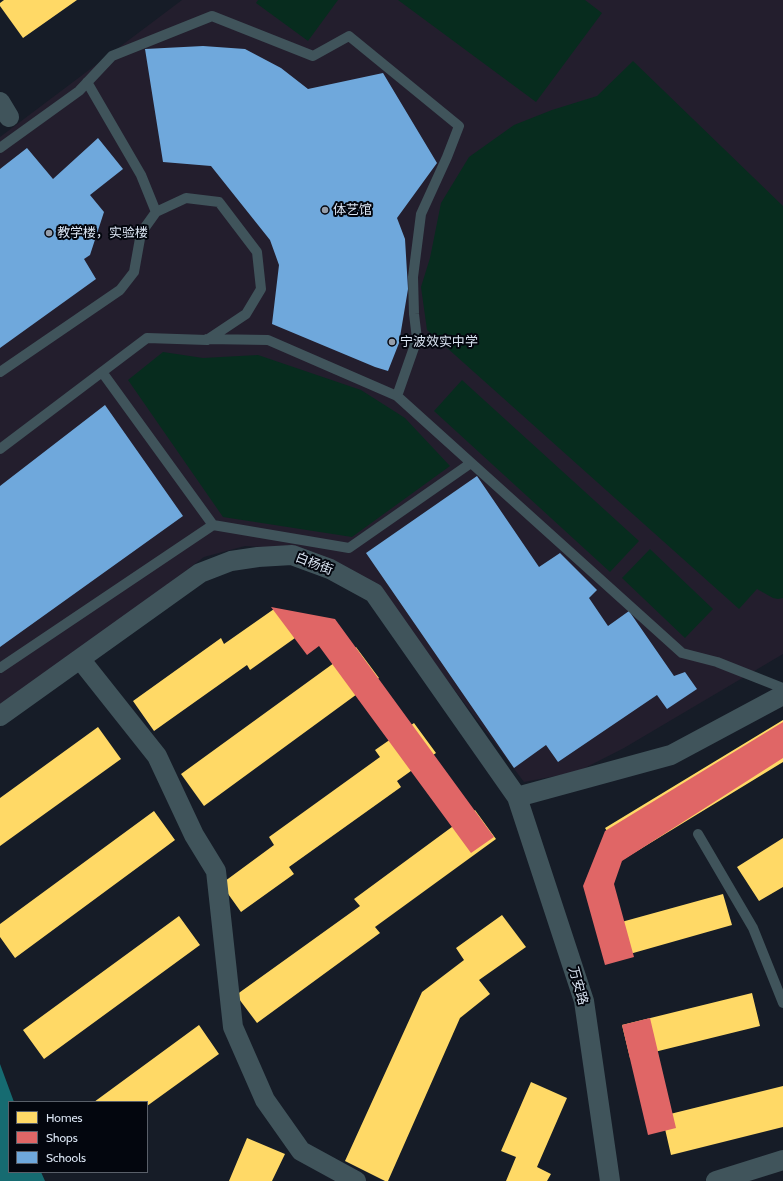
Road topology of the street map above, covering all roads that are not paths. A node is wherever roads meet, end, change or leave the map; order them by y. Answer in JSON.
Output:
{"nodes":[{"id":1,"x":87,"y":82,"type":"junction"},
{"id":2,"x":0,"y":148,"type":"edge"},
{"id":3,"x":156,"y":212,"type":"junction"},
{"id":4,"x":207,"y":339,"type":"junction"},
{"id":5,"x":0,"y":372,"type":"edge"},
{"id":6,"x":102,"y":372,"type":"junction"},
{"id":7,"x":396,"y":396,"type":"junction"},
{"id":8,"x":0,"y":449,"type":"edge"},
{"id":9,"x":471,"y":463,"type":"junction"},
{"id":10,"x":213,"y":526,"type":"junction"},
{"id":11,"x":80,"y":659,"type":"junction"},
{"id":12,"x":0,"y":668,"type":"edge"},
{"id":13,"x":783,"y":688,"type":"edge"},
{"id":14,"x":783,"y":695,"type":"edge"},
{"id":15,"x":0,"y":716,"type":"edge"},
{"id":16,"x":517,"y":797,"type":"junction"},
{"id":17,"x":698,"y":834,"type":"dead end"},
{"id":18,"x":783,"y":1003,"type":"edge"},
{"id":19,"x":783,"y":1160,"type":"edge"},
{"id":20,"x":356,"y":1181,"type":"edge"},
{"id":21,"x":610,"y":1181,"type":"edge"},
{"id":22,"x":716,"y":1181,"type":"edge"}],
"edges":[{"from":1,"to":2,"type":"lane"},
{"from":1,"to":3,"type":"lane"},
{"from":1,"to":7,"type":"lane"},
{"from":3,"to":4,"type":"lane"},
{"from":3,"to":5,"type":"lane"},
{"from":4,"to":6,"type":"lane"},
{"from":4,"to":7,"type":"lane"},
{"from":6,"to":8,"type":"lane"},
{"from":6,"to":10,"type":"lane"},
{"from":7,"to":9,"type":"lane"},
{"from":9,"to":10,"type":"lane"},
{"from":9,"to":13,"type":"lane"},
{"from":10,"to":12,"type":"lane"},
{"from":11,"to":15,"type":"street","name":"白杨街"},
{"from":11,"to":16,"type":"street","name":"白杨街"},
{"from":11,"to":20,"type":"street"},
{"from":14,"to":16,"type":"street"},
{"from":16,"to":21,"type":"street","name":"万安路"},
{"from":17,"to":18,"type":"lane"},
{"from":19,"to":22,"type":"street"}]}
